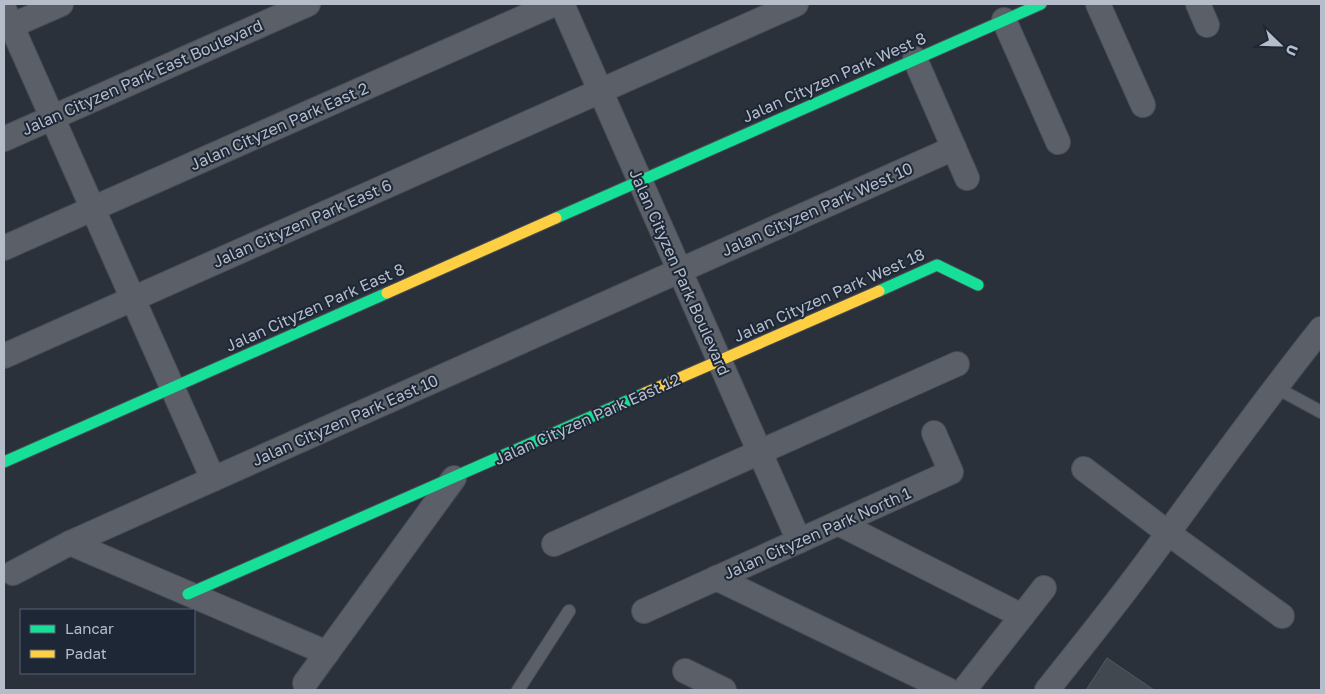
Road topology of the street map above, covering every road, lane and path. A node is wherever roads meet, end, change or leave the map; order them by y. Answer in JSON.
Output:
{"nodes":[{"id":1,"x":61,"y":4,"type":"edge"},
{"id":2,"x":308,"y":4,"type":"edge"},
{"id":3,"x":554,"y":4,"type":"edge"},
{"id":4,"x":562,"y":4,"type":"edge"},
{"id":5,"x":796,"y":4,"type":"edge"},
{"id":6,"x":1041,"y":4,"type":"edge"},
{"id":7,"x":1098,"y":4,"type":"edge"},
{"id":8,"x":1198,"y":4,"type":"edge"},
{"id":9,"x":1004,"y":20,"type":"junction"},
{"id":10,"x":6,"y":21,"type":"edge"},
{"id":11,"x":1207,"y":25,"type":"dead end"},
{"id":12,"x":915,"y":59,"type":"junction"},
{"id":13,"x":600,"y":90,"type":"junction"},
{"id":14,"x":1143,"y":105,"type":"dead end"},
{"id":15,"x":52,"y":117,"type":"junction"},
{"id":16,"x":4,"y":139,"type":"edge"},
{"id":17,"x":1058,"y":142,"type":"dead end"},
{"id":18,"x":954,"y":148,"type":"junction"},
{"id":19,"x":967,"y":178,"type":"dead end"},
{"id":20,"x":640,"y":181,"type":"junction"},
{"id":21,"x":93,"y":209,"type":"junction"},
{"id":22,"x":4,"y":248,"type":"edge"},
{"id":23,"x":680,"y":271,"type":"junction"},
{"id":24,"x":978,"y":285,"type":"dead end"},
{"id":25,"x":132,"y":298,"type":"junction"},
{"id":26,"x":1321,"y":329,"type":"edge"},
{"id":27,"x":4,"y":356,"type":"edge"},
{"id":28,"x":720,"y":361,"type":"junction"},
{"id":29,"x":957,"y":364,"type":"dead end"},
{"id":30,"x":1276,"y":387,"type":"junction"},
{"id":31,"x":172,"y":388,"type":"junction"},
{"id":32,"x":1321,"y":412,"type":"edge"},
{"id":33,"x":934,"y":433,"type":"dead end"},
{"id":34,"x":760,"y":452,"type":"junction"},
{"id":35,"x":4,"y":462,"type":"edge"},
{"id":36,"x":1084,"y":469,"type":"dead end"},
{"id":37,"x":454,"y":478,"type":"junction"},
{"id":38,"x":213,"y":479,"type":"junction"},
{"id":39,"x":838,"y":523,"type":"junction"},
{"id":40,"x":1168,"y":533,"type":"junction"},
{"id":41,"x":799,"y":540,"type":"junction"},
{"id":42,"x":70,"y":544,"type":"junction"},
{"id":43,"x":554,"y":544,"type":"dead end"},
{"id":44,"x":13,"y":573,"type":"dead end"},
{"id":45,"x":716,"y":578,"type":"junction"},
{"id":46,"x":1044,"y":588,"type":"dead end"},
{"id":47,"x":188,"y":594,"type":"junction"},
{"id":48,"x":644,"y":610,"type":"dead end"},
{"id":49,"x":570,"y":611,"type":"dead end"},
{"id":50,"x":1022,"y":616,"type":"junction"},
{"id":51,"x":1282,"y":616,"type":"dead end"},
{"id":52,"x":327,"y":653,"type":"junction"},
{"id":53,"x":685,"y":672,"type":"dead end"},
{"id":54,"x":305,"y":683,"type":"dead end"},
{"id":55,"x":518,"y":690,"type":"edge"},
{"id":56,"x":724,"y":690,"type":"edge"},
{"id":57,"x":948,"y":690,"type":"edge"},
{"id":58,"x":964,"y":690,"type":"edge"},
{"id":59,"x":1047,"y":690,"type":"edge"}],
"edges":[{"from":1,"to":10,"type":"street"},
{"from":2,"to":15,"type":"street","name":"Jalan Cityzen Park East Boulevard"},
{"from":3,"to":21,"type":"street","name":"Jalan Cityzen Park East 2"},
{"from":4,"to":13,"type":"street","name":"Jalan Cityzen Park Boulevard"},
{"from":5,"to":13,"type":"street","name":"Jalan Cityzen Park East 6"},
{"from":6,"to":9,"type":"street","name":"Jalan Cityzen Park West 8"},
{"from":7,"to":14,"type":"street"},
{"from":8,"to":11,"type":"street"},
{"from":9,"to":12,"type":"street","name":"Jalan Cityzen Park West 8"},
{"from":9,"to":17,"type":"street"},
{"from":10,"to":15,"type":"street"},
{"from":12,"to":18,"type":"street"},
{"from":12,"to":20,"type":"street","name":"Jalan Cityzen Park West 8"},
{"from":13,"to":20,"type":"street","name":"Jalan Cityzen Park Boulevard"},
{"from":13,"to":25,"type":"street","name":"Jalan Cityzen Park East 6"},
{"from":15,"to":16,"type":"street","name":"Jalan Cityzen Park East Boulevard"},
{"from":15,"to":21,"type":"street"},
{"from":18,"to":19,"type":"street"},
{"from":18,"to":23,"type":"street","name":"Jalan Cityzen Park West 10"},
{"from":20,"to":23,"type":"street","name":"Jalan Cityzen Park Boulevard"},
{"from":20,"to":31,"type":"street","name":"Jalan Cityzen Park East 8"},
{"from":21,"to":22,"type":"street","name":"Jalan Cityzen Park East 2"},
{"from":21,"to":25,"type":"street"},
{"from":23,"to":28,"type":"street","name":"Jalan Cityzen Park Boulevard"},
{"from":23,"to":38,"type":"street","name":"Jalan Cityzen Park East 10"},
{"from":24,"to":28,"type":"street","name":"Jalan Cityzen Park West 18"},
{"from":25,"to":27,"type":"street","name":"Jalan Cityzen Park East 6"},
{"from":25,"to":31,"type":"street"},
{"from":26,"to":30,"type":"street"},
{"from":28,"to":34,"type":"street","name":"Jalan Cityzen Park Boulevard"},
{"from":28,"to":37,"type":"street","name":"Jalan Cityzen Park East 12"},
{"from":29,"to":34,"type":"street"},
{"from":30,"to":32,"type":"lane"},
{"from":30,"to":40,"type":"street"},
{"from":31,"to":35,"type":"street","name":"Jalan Cityzen Park East 8"},
{"from":31,"to":38,"type":"street"},
{"from":33,"to":39,"type":"street","name":"Jalan Cityzen Park North 1"},
{"from":34,"to":41,"type":"street","name":"Jalan Cityzen Park Boulevard"},
{"from":34,"to":43,"type":"street"},
{"from":36,"to":40,"type":"street"},
{"from":37,"to":47,"type":"street","name":"Jalan Cityzen Park East 12"},
{"from":37,"to":52,"type":"street"},
{"from":38,"to":42,"type":"street","name":"Jalan Cityzen Park East 10"},
{"from":39,"to":41,"type":"street","name":"Jalan Cityzen Park North 1"},
{"from":39,"to":50,"type":"street"},
{"from":40,"to":51,"type":"street"},
{"from":40,"to":59,"type":"street"},
{"from":41,"to":45,"type":"street","name":"Jalan Cityzen Park North 1"},
{"from":42,"to":44,"type":"street","name":"Jalan Cityzen Park East 10"},
{"from":42,"to":47,"type":"street"},
{"from":45,"to":48,"type":"street","name":"Jalan Cityzen Park North 1"},
{"from":45,"to":57,"type":"street"},
{"from":46,"to":50,"type":"street"},
{"from":47,"to":52,"type":"street"},
{"from":49,"to":55,"type":"lane"},
{"from":50,"to":58,"type":"street"},
{"from":52,"to":54,"type":"street"},
{"from":53,"to":56,"type":"street"}]}
